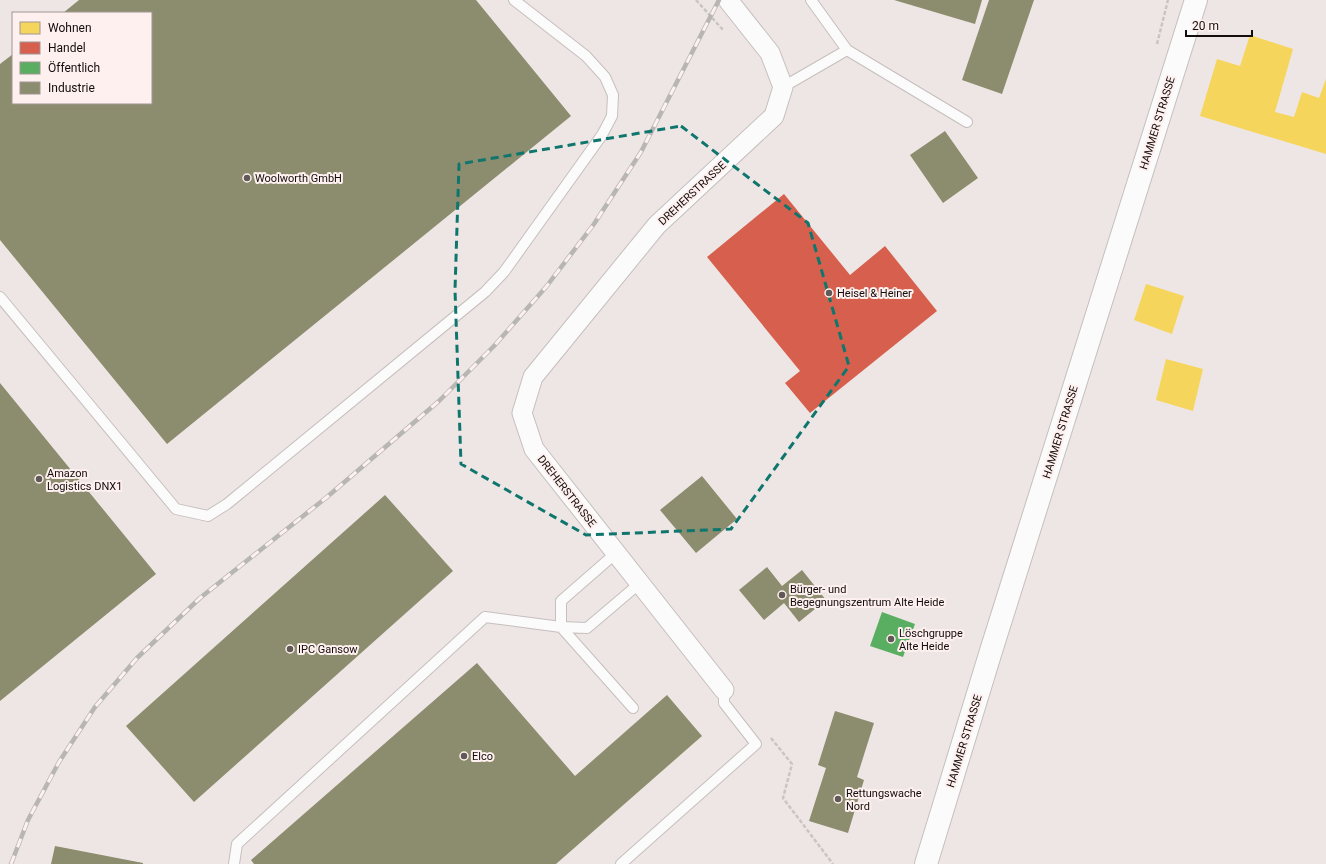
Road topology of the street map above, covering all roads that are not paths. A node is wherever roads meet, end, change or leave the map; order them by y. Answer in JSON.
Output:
{"nodes":[{"id":1,"x":514,"y":0,"type":"edge"},
{"id":2,"x":728,"y":0,"type":"edge"},
{"id":3,"x":811,"y":0,"type":"edge"},
{"id":4,"x":1196,"y":0,"type":"edge"},
{"id":5,"x":847,"y":50,"type":"junction"},
{"id":6,"x":783,"y":87,"type":"junction"},
{"id":7,"x":967,"y":122,"type":"dead end"},
{"id":8,"x":0,"y":297,"type":"edge"},
{"id":9,"x":616,"y":553,"type":"junction"},
{"id":10,"x":640,"y":583,"type":"junction"},
{"id":11,"x":561,"y":627,"type":"junction"},
{"id":12,"x":724,"y":690,"type":"joint"},
{"id":13,"x":633,"y":708,"type":"dead end"},
{"id":14,"x":234,"y":864,"type":"edge"},
{"id":15,"x":621,"y":864,"type":"edge"},
{"id":16,"x":926,"y":864,"type":"edge"}],
"edges":[{"from":1,"to":8,"type":"lane"},
{"from":2,"to":6,"type":"street"},
{"from":3,"to":5,"type":"lane"},
{"from":4,"to":16,"type":"main road","name":"HAMMER STRASSE"},
{"from":5,"to":6,"type":"lane"},
{"from":5,"to":7,"type":"lane"},
{"from":6,"to":9,"type":"street","name":"DREHERSTRASSE"},
{"from":9,"to":10,"type":"street","name":"DREHERSTRASSE"},
{"from":9,"to":11,"type":"lane"},
{"from":10,"to":11,"type":"lane"},
{"from":10,"to":12,"type":"street","name":"DREHERSTRASSE"},
{"from":11,"to":13,"type":"lane"},
{"from":11,"to":14,"type":"lane"},
{"from":12,"to":15,"type":"lane"}]}
